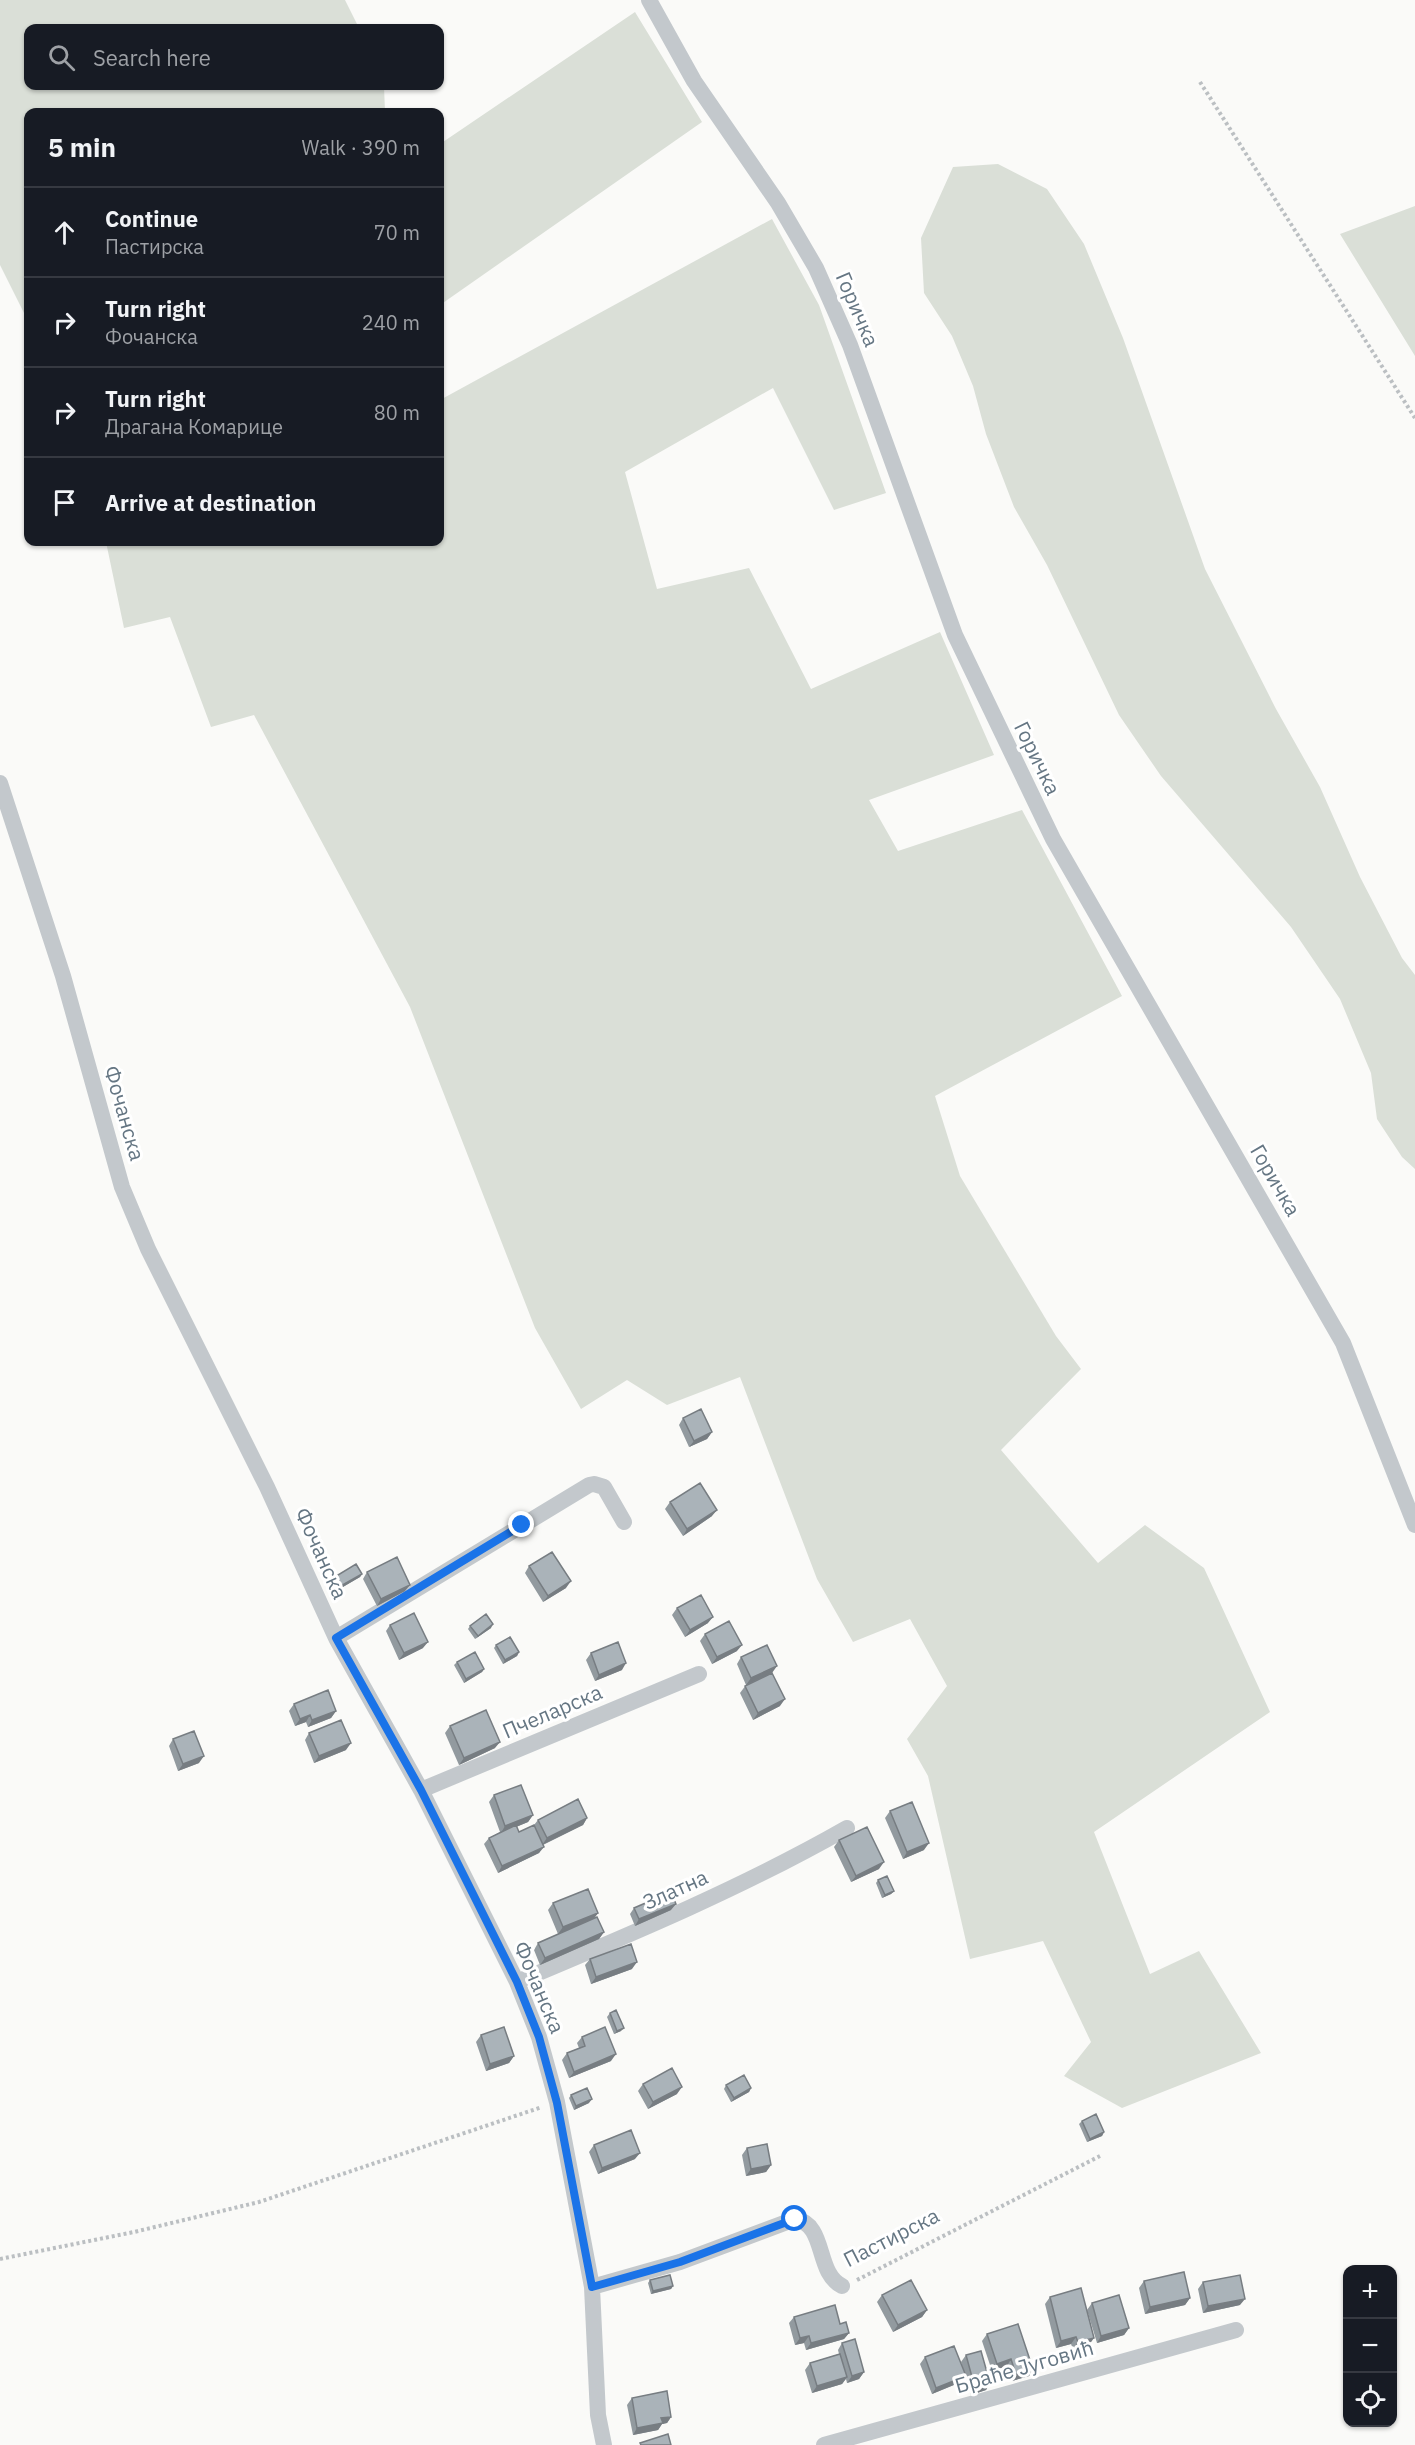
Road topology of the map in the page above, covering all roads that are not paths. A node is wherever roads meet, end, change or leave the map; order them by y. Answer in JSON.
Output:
{"nodes":[{"id":1,"x":649,"y":0,"type":"edge"},
{"id":2,"x":0,"y":783,"type":"edge"},
{"id":3,"x":624,"y":1522,"type":"dead end"},
{"id":4,"x":1415,"y":1525,"type":"edge"},
{"id":5,"x":336,"y":1638,"type":"junction"},
{"id":6,"x":699,"y":1674,"type":"dead end"},
{"id":7,"x":421,"y":1790,"type":"junction"},
{"id":8,"x":847,"y":1828,"type":"dead end"},
{"id":9,"x":517,"y":1982,"type":"junction"},
{"id":10,"x":842,"y":2286,"type":"road end"},
{"id":11,"x":592,"y":2287,"type":"junction"},
{"id":12,"x":1236,"y":2330,"type":"dead end"},
{"id":13,"x":604,"y":2445,"type":"edge"},
{"id":14,"x":824,"y":2445,"type":"edge"}],
"edges":[{"from":1,"to":4,"type":"street","name":"Горичка"},
{"from":2,"to":5,"type":"street","name":"Фочанска"},
{"from":3,"to":5,"type":"street"},
{"from":5,"to":7,"type":"street","name":"Фочанска"},
{"from":6,"to":7,"type":"street","name":"Пчеларска"},
{"from":7,"to":9,"type":"street","name":"Фочанска"},
{"from":8,"to":9,"type":"street","name":"Златна"},
{"from":9,"to":11,"type":"street","name":"Фочанска"},
{"from":10,"to":11,"type":"street","name":"Пастирска"},
{"from":11,"to":13,"type":"street","name":"Фочанска"},
{"from":12,"to":14,"type":"street","name":"Браће Југовић"}]}
